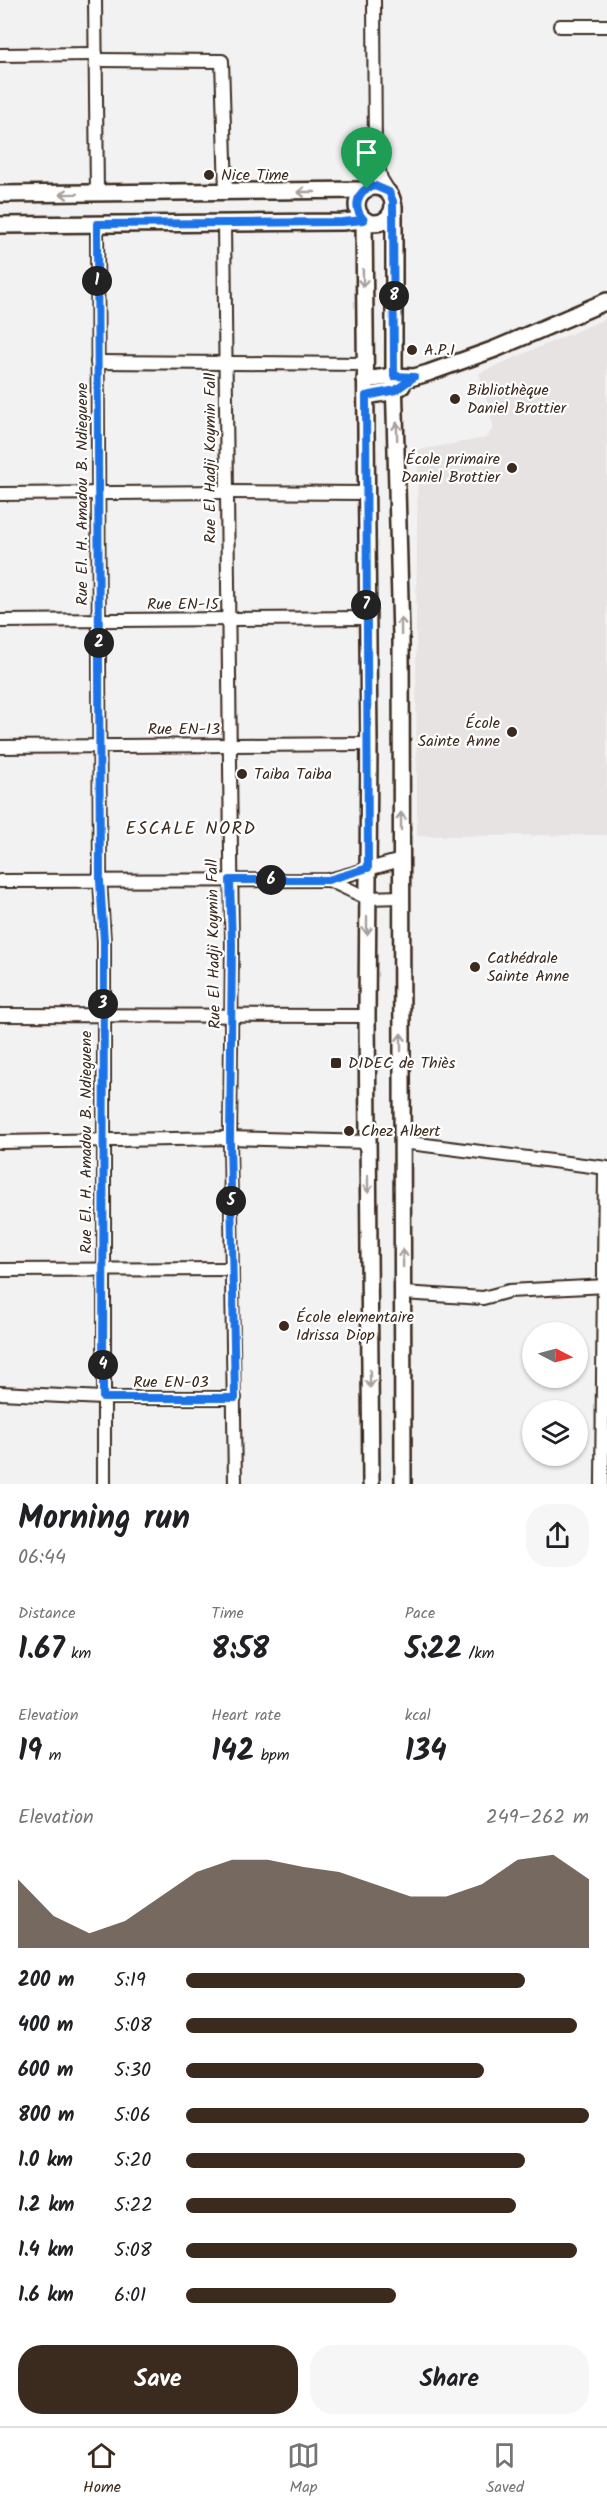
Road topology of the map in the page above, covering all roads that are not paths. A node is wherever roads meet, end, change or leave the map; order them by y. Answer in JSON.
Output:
{"nodes":[{"id":1,"x":95,"y":0,"type":"edge"},
{"id":2,"x":374,"y":0,"type":"edge"},
{"id":3,"x":560,"y":26,"type":"dead end"},
{"id":4,"x":607,"y":26,"type":"edge"},
{"id":5,"x":0,"y":56,"type":"edge"},
{"id":6,"x":96,"y":57,"type":"junction"},
{"id":7,"x":375,"y":158,"type":"junction"},
{"id":8,"x":366,"y":189,"type":"junction"},
{"id":9,"x":226,"y":192,"type":"junction"},
{"id":10,"x":0,"y":194,"type":"edge"},
{"id":11,"x":98,"y":194,"type":"junction"},
{"id":12,"x":391,"y":199,"type":"junction"},
{"id":13,"x":364,"y":220,"type":"junction"},
{"id":14,"x":224,"y":223,"type":"junction"},
{"id":15,"x":97,"y":224,"type":"junction"},
{"id":16,"x":0,"y":225,"type":"edge"},
{"id":17,"x":607,"y":301,"type":"edge"},
{"id":18,"x":98,"y":362,"type":"junction"},
{"id":19,"x":225,"y":363,"type":"junction"},
{"id":20,"x":365,"y":372,"type":"junction"},
{"id":21,"x":395,"y":383,"type":"junction"},
{"id":22,"x":366,"y":396,"type":"junction"},
{"id":23,"x":227,"y":492,"type":"junction"},
{"id":24,"x":98,"y":493,"type":"junction"},
{"id":25,"x":0,"y":494,"type":"edge"},
{"id":26,"x":365,"y":494,"type":"junction"},
{"id":27,"x":366,"y":618,"type":"junction"},
{"id":28,"x":228,"y":620,"type":"junction"},
{"id":29,"x":0,"y":621,"type":"edge"},
{"id":30,"x":99,"y":621,"type":"junction"},
{"id":31,"x":369,"y":744,"type":"junction"},
{"id":32,"x":229,"y":745,"type":"junction"},
{"id":33,"x":99,"y":746,"type":"junction"},
{"id":34,"x":0,"y":747,"type":"edge"},
{"id":35,"x":401,"y":860,"type":"junction"},
{"id":36,"x":368,"y":868,"type":"junction"},
{"id":37,"x":230,"y":880,"type":"junction"},
{"id":38,"x":328,"y":880,"type":"junction"},
{"id":39,"x":0,"y":881,"type":"edge"},
{"id":40,"x":100,"y":881,"type":"junction"},
{"id":41,"x":401,"y":897,"type":"junction"},
{"id":42,"x":367,"y":898,"type":"junction"},
{"id":43,"x":0,"y":1015,"type":"edge"},
{"id":44,"x":232,"y":1015,"type":"junction"},
{"id":45,"x":102,"y":1016,"type":"junction"},
{"id":46,"x":366,"y":1016,"type":"junction"},
{"id":47,"x":230,"y":1138,"type":"junction"},
{"id":48,"x":103,"y":1139,"type":"junction"},
{"id":49,"x":0,"y":1142,"type":"edge"},
{"id":50,"x":368,"y":1142,"type":"junction"},
{"id":51,"x":402,"y":1142,"type":"junction"},
{"id":52,"x":606,"y":1168,"type":"edge"},
{"id":53,"x":103,"y":1269,"type":"junction"},
{"id":54,"x":232,"y":1269,"type":"junction"},
{"id":55,"x":0,"y":1270,"type":"edge"},
{"id":56,"x":605,"y":1286,"type":"edge"},
{"id":57,"x":403,"y":1293,"type":"junction"},
{"id":58,"x":605,"y":1392,"type":"edge"},
{"id":59,"x":0,"y":1393,"type":"edge"},
{"id":60,"x":103,"y":1398,"type":"junction"},
{"id":61,"x":235,"y":1398,"type":"junction"},
{"id":62,"x":104,"y":1484,"type":"edge"},
{"id":63,"x":235,"y":1484,"type":"edge"},
{"id":64,"x":371,"y":1484,"type":"edge"},
{"id":65,"x":403,"y":1484,"type":"edge"},
{"id":66,"x":602,"y":1484,"type":"edge"}],
"edges":[{"from":1,"to":6,"type":"street"},
{"from":2,"to":7,"type":"street"},
{"from":3,"to":4,"type":"street"},
{"from":5,"to":6,"type":"street"},
{"from":6,"to":9,"type":"street"},
{"from":6,"to":11,"type":"street"},
{"from":7,"to":8,"type":"street"},
{"from":7,"to":12,"type":"street"},
{"from":8,"to":9,"type":"main road","one_way":true},
{"from":8,"to":12,"type":"main road"},
{"from":8,"to":13,"type":"main road"},
{"from":9,"to":11,"type":"main road"},
{"from":11,"to":10,"type":"main road","one_way":true},
{"from":12,"to":13,"type":"main road"},
{"from":12,"to":21,"type":"main road"},
{"from":13,"to":14,"type":"main road"},
{"from":13,"to":20,"type":"main road","one_way":true},
{"from":14,"to":15,"type":"main road"},
{"from":14,"to":19,"type":"street","name":"Rue El Hadji Koymin Fall"},
{"from":15,"to":16,"type":"main road"},
{"from":15,"to":18,"type":"street","name":"Rue El. H. Amadou B. Ndieguene"},
{"from":17,"to":21,"type":"main road"},
{"from":18,"to":19,"type":"street"},
{"from":18,"to":24,"type":"street","name":"Rue El. H. Amadou B. Ndieguene"},
{"from":19,"to":20,"type":"street"},
{"from":19,"to":23,"type":"street","name":"Rue El Hadji Koymin Fall"},
{"from":20,"to":21,"type":"main road"},
{"from":20,"to":22,"type":"main road"},
{"from":21,"to":22,"type":"main road"},
{"from":35,"to":21,"type":"main road","one_way":true},
{"from":22,"to":26,"type":"main road"},
{"from":23,"to":24,"type":"street"},
{"from":23,"to":26,"type":"street"},
{"from":23,"to":28,"type":"street","name":"Rue El Hadji Koymin Fall"},
{"from":24,"to":25,"type":"street"},
{"from":24,"to":30,"type":"street","name":"Rue El. H. Amadou B. Ndieguene"},
{"from":26,"to":27,"type":"main road"},
{"from":27,"to":28,"type":"street","name":"Rue EN-15"},
{"from":27,"to":31,"type":"main road"},
{"from":28,"to":30,"type":"street","name":"Rue EN-15"},
{"from":28,"to":32,"type":"street","name":"Rue El Hadji Koymin Fall"},
{"from":29,"to":30,"type":"street","name":"Rue EN-15"},
{"from":30,"to":33,"type":"street","name":"Rue El. H. Amadou B. Ndieguene"},
{"from":31,"to":32,"type":"street","name":"Rue EN-13"},
{"from":31,"to":36,"type":"main road"},
{"from":32,"to":33,"type":"street","name":"Rue EN-13"},
{"from":32,"to":37,"type":"street","name":"Rue El Hadji Koymin Fall"},
{"from":33,"to":34,"type":"street","name":"Rue EN-13"},
{"from":33,"to":40,"type":"street","name":"Rue El. H. Amadou B. Ndieguene"},
{"from":35,"to":36,"type":"street"},
{"from":35,"to":41,"type":"main road"},
{"from":36,"to":38,"type":"street"},
{"from":36,"to":42,"type":"main road"},
{"from":37,"to":38,"type":"street"},
{"from":37,"to":40,"type":"street"},
{"from":37,"to":44,"type":"street","name":"Rue El Hadji Koymin Fall"},
{"from":38,"to":42,"type":"street"},
{"from":39,"to":40,"type":"street"},
{"from":40,"to":45,"type":"street","name":"Rue El. H. Amadou B. Ndieguene"},
{"from":41,"to":42,"type":"street"},
{"from":51,"to":41,"type":"main road","one_way":true},
{"from":42,"to":46,"type":"main road","one_way":true},
{"from":43,"to":45,"type":"street"},
{"from":44,"to":45,"type":"street"},
{"from":44,"to":46,"type":"street"},
{"from":44,"to":47,"type":"street","name":"Rue El Hadji Koymin Fall"},
{"from":45,"to":48,"type":"street","name":"Rue El. H. Amadou B. Ndieguene"},
{"from":46,"to":50,"type":"main road"},
{"from":47,"to":48,"type":"street"},
{"from":47,"to":50,"type":"street"},
{"from":47,"to":54,"type":"street","name":"Rue El Hadji Koymin Fall"},
{"from":48,"to":49,"type":"street"},
{"from":48,"to":53,"type":"street","name":"Rue El. H. Amadou B. Ndieguene"},
{"from":50,"to":64,"type":"main road","one_way":true},
{"from":51,"to":52,"type":"street"},
{"from":57,"to":51,"type":"main road","one_way":true},
{"from":52,"to":56,"type":"street"},
{"from":53,"to":54,"type":"street"},
{"from":53,"to":55,"type":"street"},
{"from":53,"to":60,"type":"street","name":"Rue El. H. Amadou B. Ndieguene"},
{"from":54,"to":61,"type":"street","name":"Rue El Hadji Koymin Fall"},
{"from":56,"to":57,"type":"street"},
{"from":56,"to":58,"type":"street"},
{"from":57,"to":65,"type":"main road"},
{"from":58,"to":66,"type":"street"},
{"from":59,"to":60,"type":"street","name":"Rue EN-03"},
{"from":60,"to":61,"type":"street","name":"Rue EN-03"},
{"from":60,"to":62,"type":"street","name":"Rue El. H. Amadou B. Ndieguene"},
{"from":61,"to":63,"type":"street","name":"Rue El Hadji Koymin Fall"}]}
